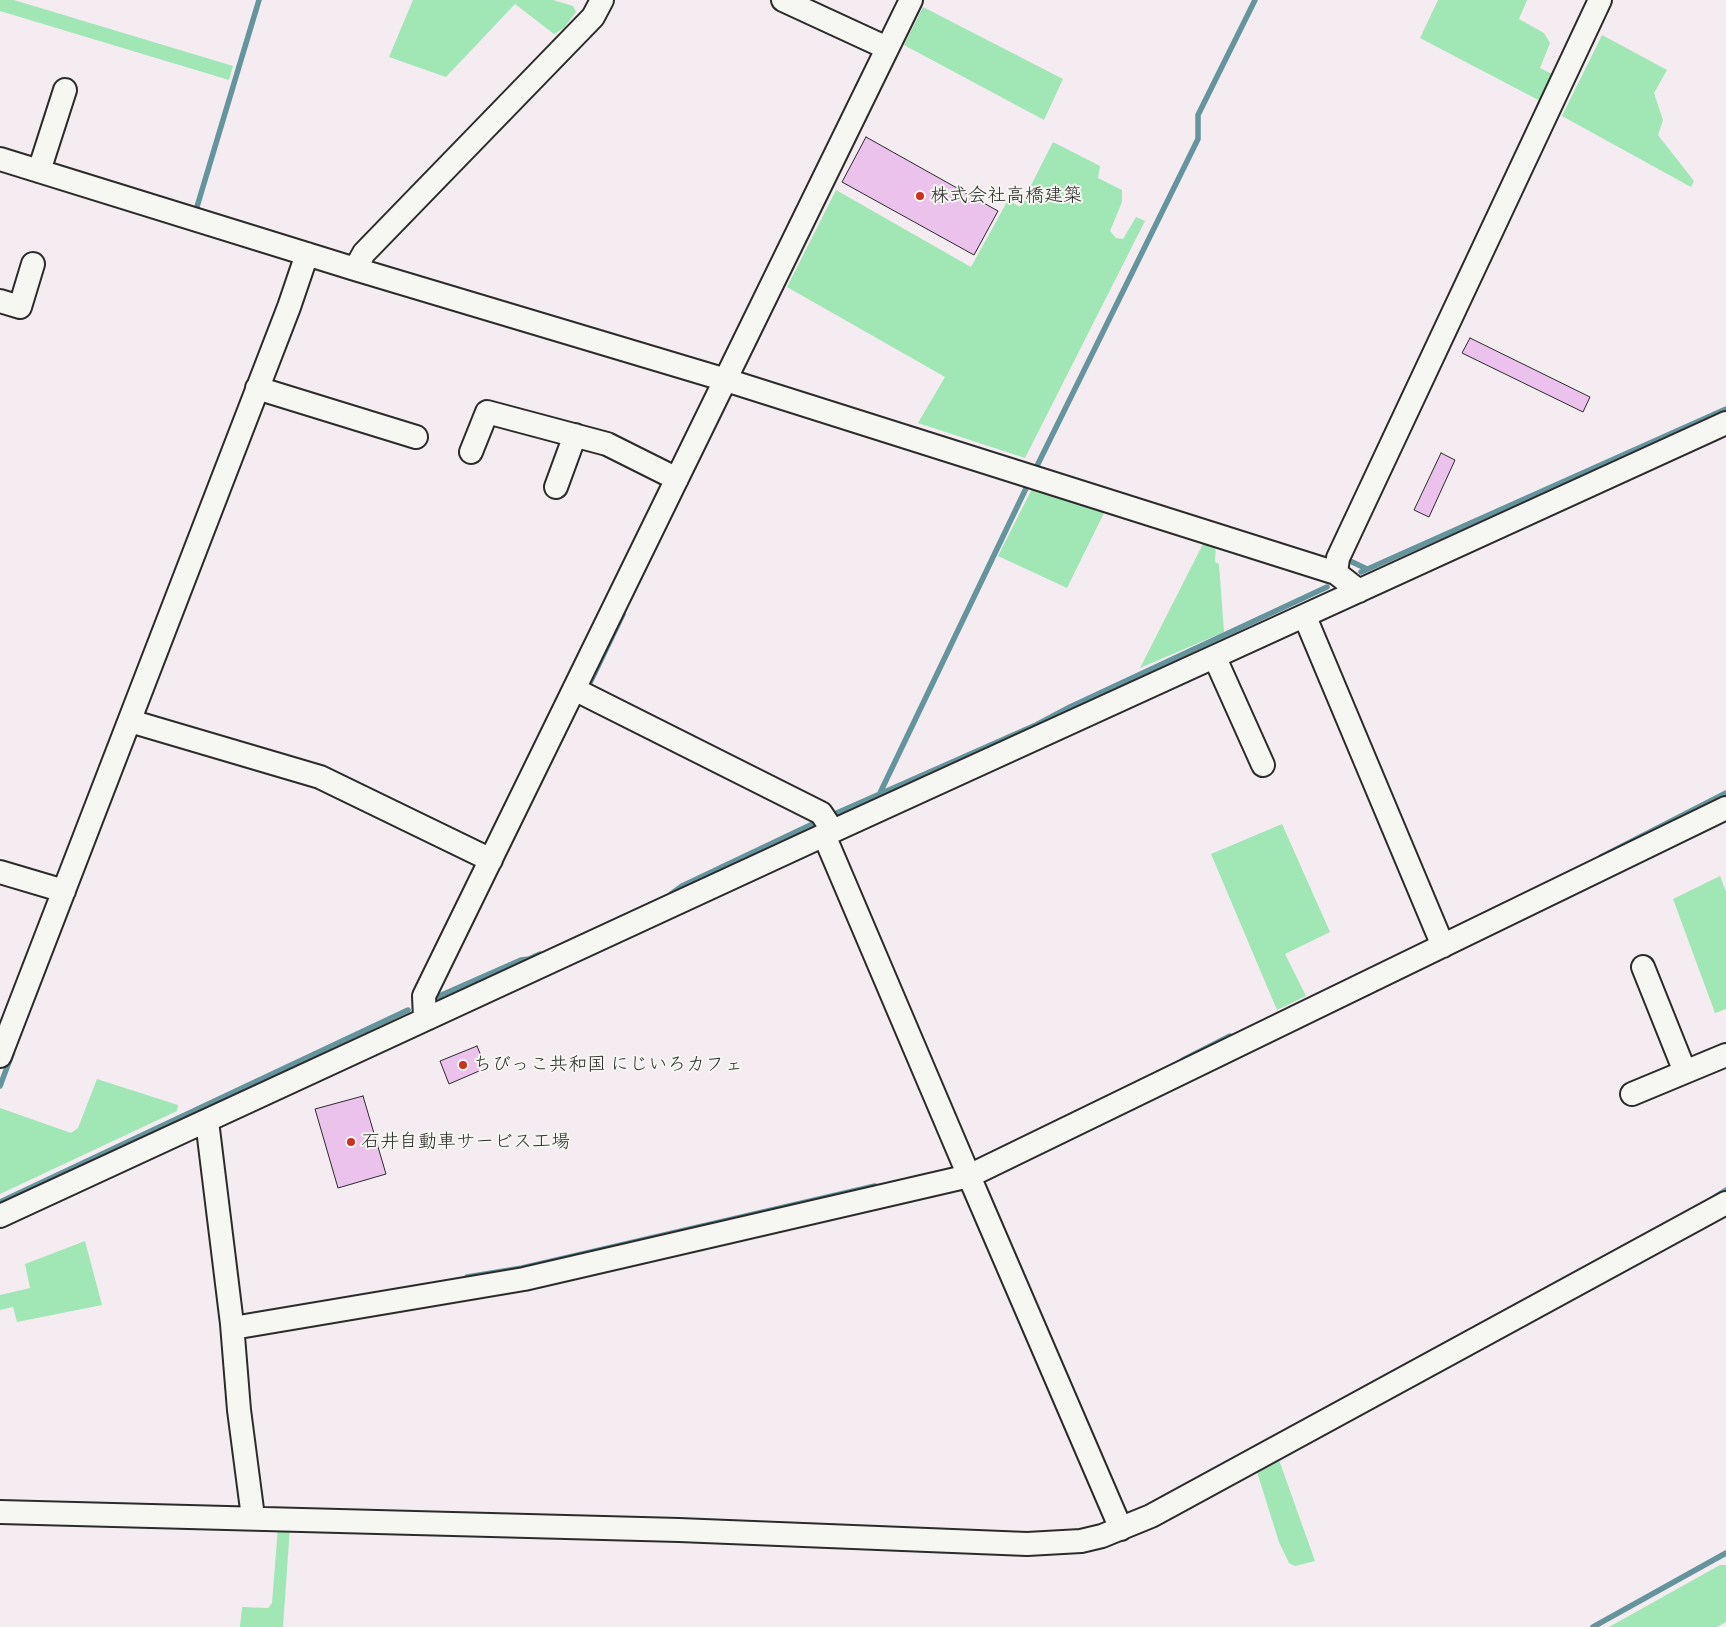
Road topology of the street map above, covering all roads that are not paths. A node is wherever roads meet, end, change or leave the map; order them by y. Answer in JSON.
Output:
{"nodes":[{"id":1,"x":602,"y":0,"type":"edge"},
{"id":2,"x":783,"y":0,"type":"edge"},
{"id":3,"x":911,"y":0,"type":"edge"},
{"id":4,"x":1600,"y":0,"type":"edge"},
{"id":5,"x":887,"y":48,"type":"junction"},
{"id":6,"x":65,"y":90,"type":"dead end"},
{"id":7,"x":0,"y":159,"type":"edge"},
{"id":8,"x":38,"y":171,"type":"junction"},
{"id":9,"x":307,"y":254,"type":"junction"},
{"id":10,"x":33,"y":264,"type":"dead end"},
{"id":11,"x":355,"y":269,"type":"junction"},
{"id":12,"x":0,"y":301,"type":"edge"},
{"id":13,"x":726,"y":380,"type":"junction"},
{"id":14,"x":257,"y":388,"type":"junction"},
{"id":15,"x":1726,"y":423,"type":"edge"},
{"id":16,"x":575,"y":435,"type":"junction"},
{"id":17,"x":416,"y":437,"type":"dead end"},
{"id":18,"x":470,"y":452,"type":"dead end"},
{"id":19,"x":677,"y":479,"type":"junction"},
{"id":20,"x":556,"y":487,"type":"dead end"},
{"id":21,"x":1337,"y":566,"type":"junction"},
{"id":22,"x":1359,"y":591,"type":"junction"},
{"id":23,"x":1305,"y":617,"type":"junction"},
{"id":24,"x":1215,"y":658,"type":"junction"},
{"id":25,"x":574,"y":689,"type":"junction"},
{"id":26,"x":137,"y":723,"type":"junction"},
{"id":27,"x":1263,"y":766,"type":"dead end"},
{"id":28,"x":1726,"y":808,"type":"edge"},
{"id":29,"x":829,"y":833,"type":"junction"},
{"id":30,"x":491,"y":860,"type":"junction"},
{"id":31,"x":0,"y":872,"type":"edge"},
{"id":32,"x":64,"y":891,"type":"junction"},
{"id":33,"x":1441,"y":938,"type":"junction"},
{"id":34,"x":1643,"y":967,"type":"dead end"},
{"id":35,"x":425,"y":1018,"type":"junction"},
{"id":36,"x":1726,"y":1055,"type":"edge"},
{"id":37,"x":0,"y":1056,"type":"edge"},
{"id":38,"x":1685,"y":1072,"type":"junction"},
{"id":39,"x":1632,"y":1094,"type":"dead end"},
{"id":40,"x":207,"y":1121,"type":"junction"},
{"id":41,"x":970,"y":1176,"type":"junction"},
{"id":42,"x":1726,"y":1203,"type":"edge"},
{"id":43,"x":0,"y":1216,"type":"edge"},
{"id":44,"x":232,"y":1322,"type":"junction"},
{"id":45,"x":0,"y":1512,"type":"edge"},
{"id":46,"x":252,"y":1512,"type":"junction"},
{"id":47,"x":1119,"y":1522,"type":"junction"}],
"edges":[{"from":1,"to":11,"type":"street"},
{"from":2,"to":5,"type":"street"},
{"from":3,"to":5,"type":"street"},
{"from":4,"to":21,"type":"street"},
{"from":5,"to":13,"type":"street"},
{"from":6,"to":8,"type":"street"},
{"from":7,"to":8,"type":"street"},
{"from":8,"to":9,"type":"street"},
{"from":9,"to":11,"type":"street"},
{"from":9,"to":14,"type":"street"},
{"from":10,"to":12,"type":"street"},
{"from":11,"to":13,"type":"street"},
{"from":13,"to":19,"type":"street"},
{"from":13,"to":21,"type":"street"},
{"from":14,"to":17,"type":"street"},
{"from":14,"to":26,"type":"street"},
{"from":15,"to":22,"type":"street"},
{"from":16,"to":18,"type":"street"},
{"from":16,"to":19,"type":"street"},
{"from":16,"to":20,"type":"street"},
{"from":19,"to":25,"type":"street"},
{"from":21,"to":22,"type":"street"},
{"from":22,"to":23,"type":"street"},
{"from":23,"to":24,"type":"street"},
{"from":23,"to":33,"type":"street"},
{"from":24,"to":27,"type":"street"},
{"from":24,"to":29,"type":"street"},
{"from":25,"to":29,"type":"street"},
{"from":25,"to":30,"type":"street"},
{"from":26,"to":30,"type":"street"},
{"from":26,"to":32,"type":"street"},
{"from":28,"to":33,"type":"street"},
{"from":29,"to":35,"type":"street"},
{"from":29,"to":41,"type":"street"},
{"from":30,"to":35,"type":"street"},
{"from":31,"to":32,"type":"street"},
{"from":32,"to":37,"type":"street"},
{"from":33,"to":41,"type":"street"},
{"from":34,"to":38,"type":"street"},
{"from":35,"to":40,"type":"street"},
{"from":36,"to":38,"type":"street"},
{"from":38,"to":39,"type":"street"},
{"from":40,"to":43,"type":"street"},
{"from":40,"to":44,"type":"street"},
{"from":41,"to":44,"type":"street"},
{"from":41,"to":47,"type":"street"},
{"from":42,"to":47,"type":"street"},
{"from":44,"to":46,"type":"street"},
{"from":45,"to":46,"type":"street"},
{"from":46,"to":47,"type":"street"}]}
